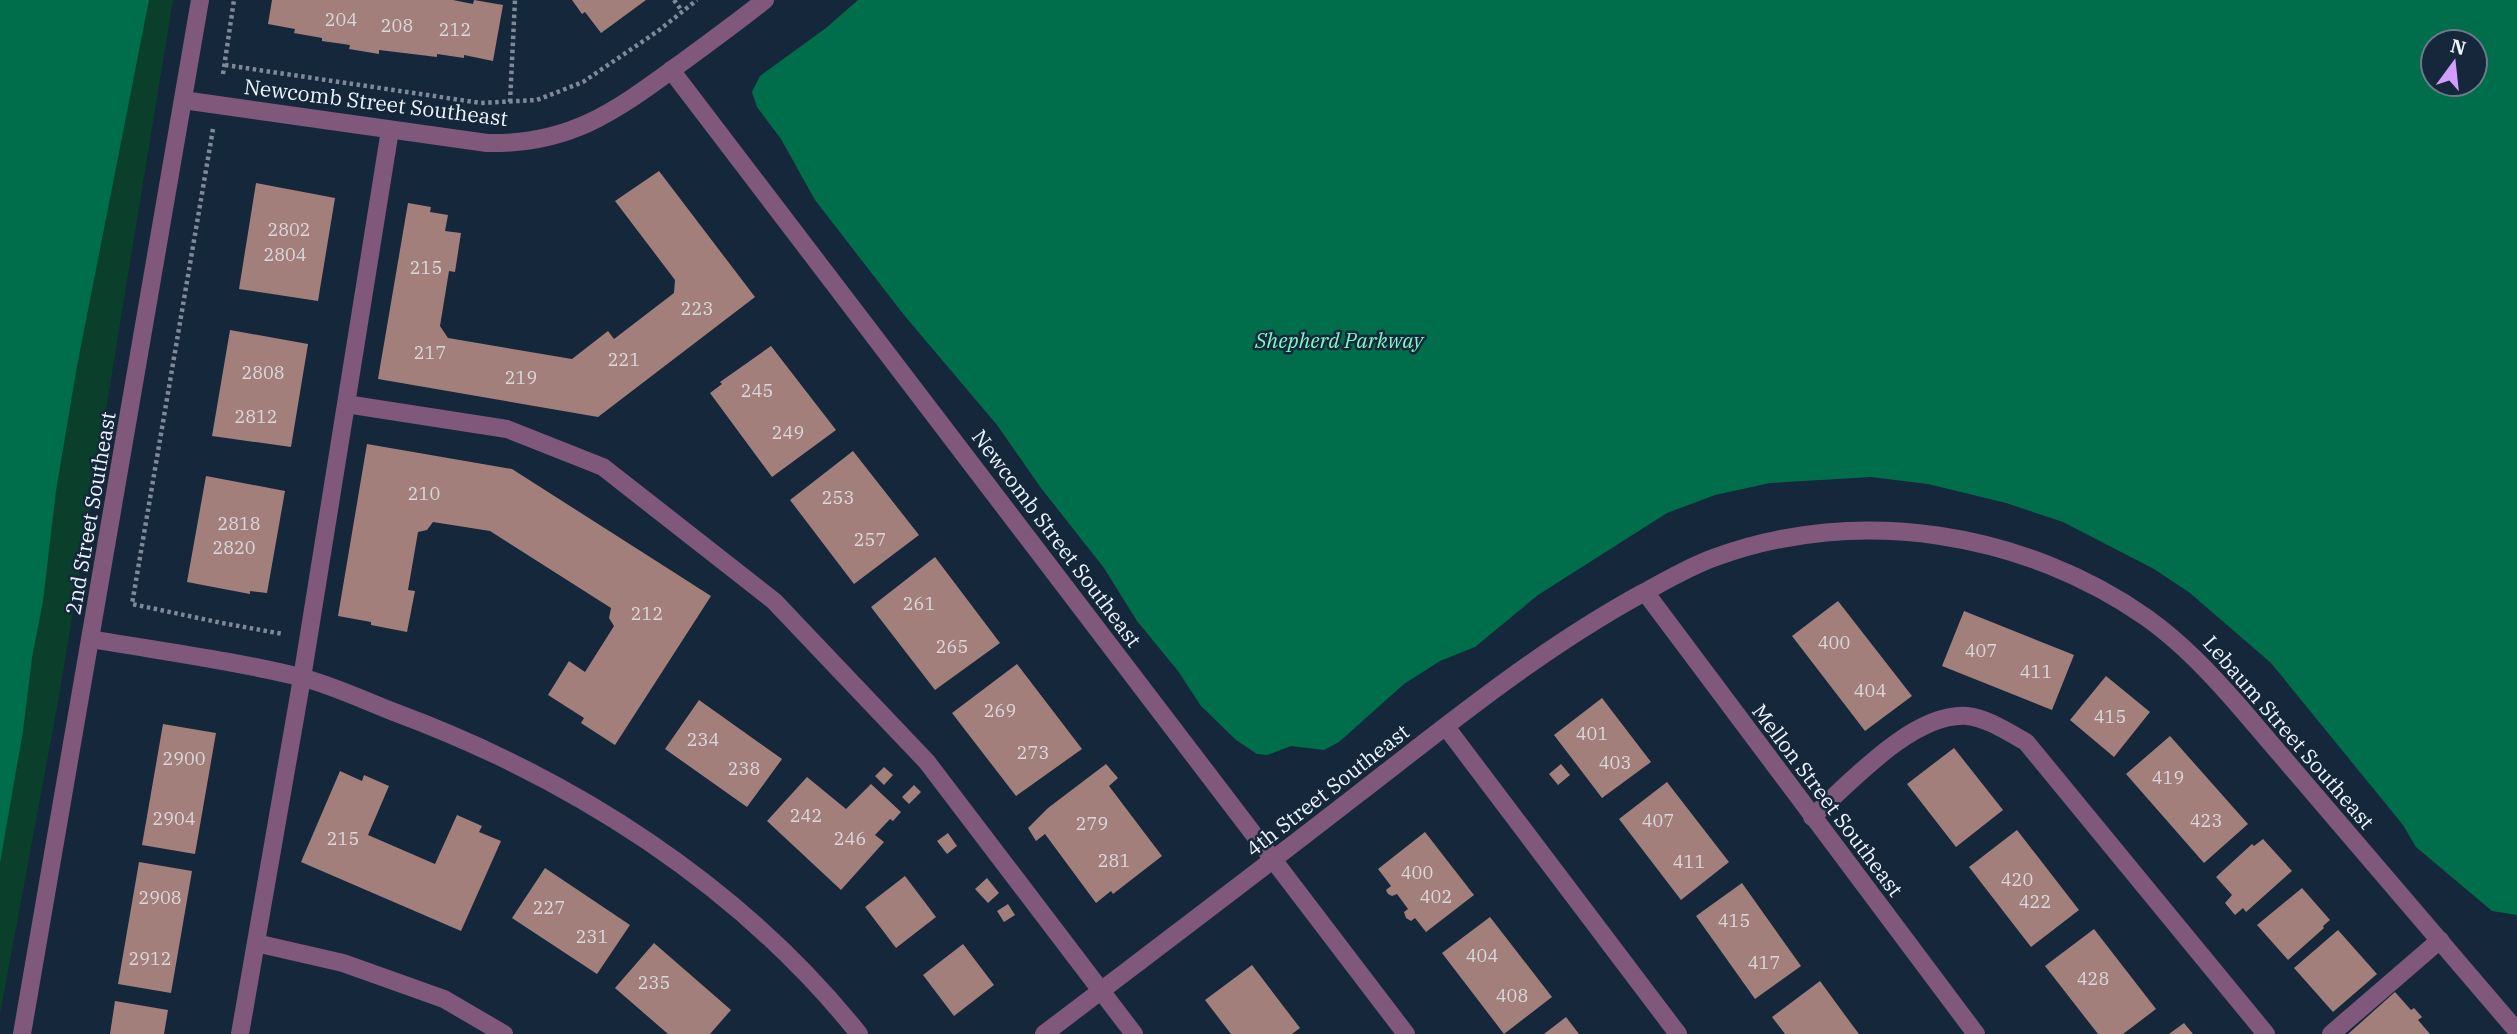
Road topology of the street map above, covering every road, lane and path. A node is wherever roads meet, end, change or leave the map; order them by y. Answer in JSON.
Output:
{"nodes":[{"id":1,"x":200,"y":0,"type":"edge"},
{"id":2,"x":234,"y":0,"type":"edge"},
{"id":3,"x":514,"y":0,"type":"edge"},
{"id":4,"x":674,"y":0,"type":"edge"},
{"id":5,"x":697,"y":0,"type":"edge"},
{"id":6,"x":756,"y":3,"type":"edge"},
{"id":7,"x":682,"y":11,"type":"junction"},
{"id":8,"x":225,"y":65,"type":"junction"},
{"id":9,"x":671,"y":70,"type":"junction"},
{"id":10,"x":223,"y":74,"type":"dead end"},
{"id":11,"x":183,"y":100,"type":"junction"},
{"id":12,"x":510,"y":102,"type":"junction"},
{"id":13,"x":214,"y":125,"type":"dead end"},
{"id":14,"x":390,"y":130,"type":"junction"},
{"id":15,"x":346,"y":404,"type":"junction"},
{"id":16,"x":1645,"y":592,"type":"junction"},
{"id":17,"x":308,"y":638,"type":"junction"},
{"id":18,"x":91,"y":639,"type":"junction"},
{"id":19,"x":302,"y":678,"type":"junction"},
{"id":20,"x":1446,"y":727,"type":"junction"},
{"id":21,"x":1812,"y":817,"type":"junction"},
{"id":22,"x":1274,"y":860,"type":"junction"},
{"id":23,"x":2440,"y":940,"type":"junction"},
{"id":24,"x":256,"y":943,"type":"junction"},
{"id":25,"x":1100,"y":991,"type":"junction"},
{"id":26,"x":2517,"y":1031,"type":"edge"},
{"id":27,"x":22,"y":1034,"type":"edge"},
{"id":28,"x":240,"y":1034,"type":"edge"},
{"id":29,"x":504,"y":1034,"type":"edge"},
{"id":30,"x":859,"y":1034,"type":"edge"},
{"id":31,"x":1044,"y":1034,"type":"edge"},
{"id":32,"x":1134,"y":1034,"type":"edge"},
{"id":33,"x":1406,"y":1034,"type":"edge"},
{"id":34,"x":1678,"y":1034,"type":"edge"},
{"id":35,"x":1976,"y":1034,"type":"edge"},
{"id":36,"x":2266,"y":1034,"type":"edge"},
{"id":37,"x":2331,"y":1034,"type":"edge"}],
"edges":[{"from":1,"to":11,"type":"street","name":"2nd Street Southeast"},
{"from":2,"to":8,"type":"path"},
{"from":3,"to":12,"type":"path"},
{"from":4,"to":7,"type":"path"},
{"from":5,"to":7,"type":"path"},
{"from":6,"to":9,"type":"street","name":"Newcomb Street Southeast"},
{"from":7,"to":12,"type":"path"},
{"from":8,"to":10,"type":"path"},
{"from":8,"to":12,"type":"path"},
{"from":9,"to":14,"type":"street","name":"Newcomb Street Southeast"},
{"from":9,"to":22,"type":"street","name":"Newcomb Street Southeast"},
{"from":11,"to":14,"type":"street","name":"Newcomb Street Southeast"},
{"from":11,"to":18,"type":"street","name":"2nd Street Southeast"},
{"from":13,"to":17,"type":"path"},
{"from":14,"to":15,"type":"street"},
{"from":15,"to":17,"type":"street"},
{"from":15,"to":25,"type":"street"},
{"from":16,"to":20,"type":"street","name":"4th Street Southeast"},
{"from":16,"to":21,"type":"street","name":"Mellon Street Southeast"},
{"from":16,"to":23,"type":"street","name":"Lebaum Street Southeast"},
{"from":17,"to":19,"type":"street"},
{"from":18,"to":19,"type":"street"},
{"from":18,"to":27,"type":"street","name":"2nd Street Southeast"},
{"from":19,"to":24,"type":"street"},
{"from":19,"to":30,"type":"street"},
{"from":20,"to":22,"type":"street","name":"4th Street Southeast"},
{"from":20,"to":34,"type":"street"},
{"from":21,"to":35,"type":"street","name":"Mellon Street Southeast"},
{"from":21,"to":36,"type":"street"},
{"from":22,"to":25,"type":"street","name":"4th Street Southeast"},
{"from":22,"to":33,"type":"street","name":"Newcomb Street Southeast"},
{"from":23,"to":26,"type":"street","name":"Lebaum Street Southeast"},
{"from":23,"to":37,"type":"street"},
{"from":24,"to":28,"type":"street"},
{"from":24,"to":29,"type":"street"},
{"from":25,"to":31,"type":"street","name":"4th Street Southeast"},
{"from":25,"to":32,"type":"street"}]}
